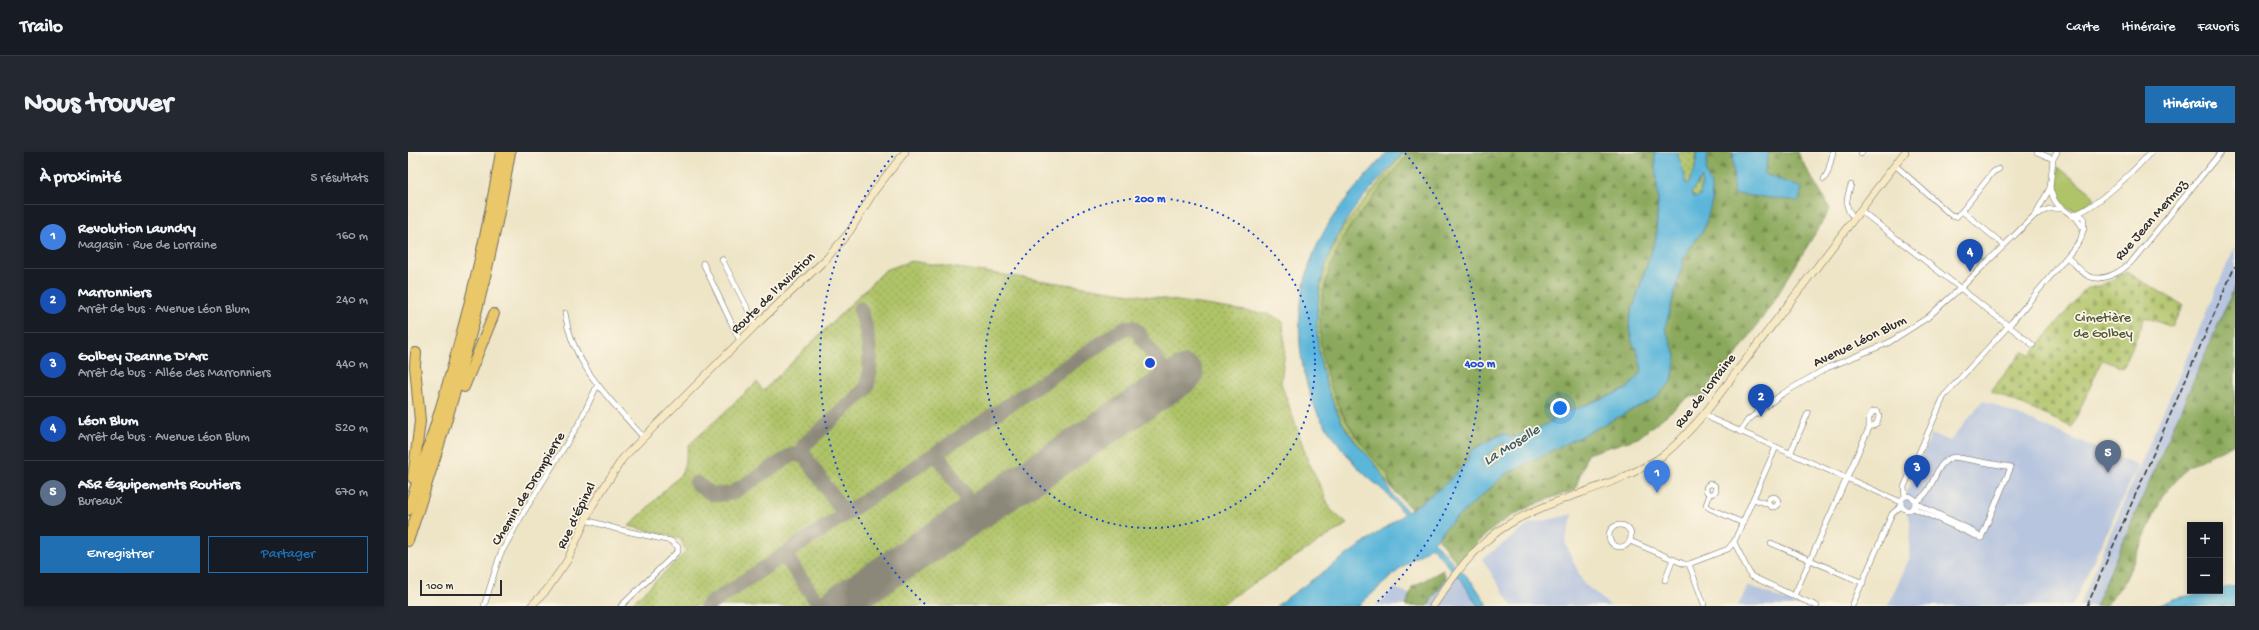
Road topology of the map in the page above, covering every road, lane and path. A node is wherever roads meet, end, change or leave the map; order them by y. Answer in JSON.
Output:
{"nodes":[{"id":1,"x":501,"y":152,"type":"edge"},
{"id":2,"x":510,"y":152,"type":"edge"},
{"id":3,"x":904,"y":152,"type":"edge"},
{"id":4,"x":1833,"y":152,"type":"edge"},
{"id":5,"x":1905,"y":152,"type":"edge"},
{"id":6,"x":2037,"y":152,"type":"edge"},
{"id":7,"x":2057,"y":152,"type":"edge"},
{"id":8,"x":2151,"y":152,"type":"edge"},
{"id":9,"x":2221,"y":152,"type":"edge"},
{"id":10,"x":2053,"y":159,"type":"junction"},
{"id":11,"x":1895,"y":165,"type":"junction"},
{"id":12,"x":1999,"y":169,"type":"dead end"},
{"id":13,"x":1824,"y":179,"type":"dead end"},
{"id":14,"x":1851,"y":185,"type":"dead end"},
{"id":15,"x":2050,"y":188,"type":"junction"},
{"id":16,"x":2044,"y":201,"type":"junction"},
{"id":17,"x":2054,"y":202,"type":"junction"},
{"id":18,"x":2049,"y":209,"type":"junction"},
{"id":19,"x":2061,"y":209,"type":"junction"},
{"id":20,"x":2088,"y":209,"type":"junction"},
{"id":21,"x":1860,"y":210,"type":"junction"},
{"id":22,"x":1962,"y":211,"type":"junction"},
{"id":23,"x":2035,"y":215,"type":"junction"},
{"id":24,"x":2076,"y":216,"type":"junction"},
{"id":25,"x":1854,"y":217,"type":"junction"},
{"id":26,"x":2084,"y":218,"type":"junction"},
{"id":27,"x":2084,"y":229,"type":"junction"},
{"id":28,"x":2004,"y":245,"type":"junction"},
{"id":29,"x":2067,"y":257,"type":"junction"},
{"id":30,"x":722,"y":259,"type":"dead end"},
{"id":31,"x":703,"y":263,"type":"dead end"},
{"id":32,"x":1961,"y":289,"type":"junction"},
{"id":33,"x":494,"y":314,"type":"dead end"},
{"id":34,"x":565,"y":314,"type":"dead end"},
{"id":35,"x":756,"y":325,"type":"junction"},
{"id":36,"x":2008,"y":325,"type":"junction"},
{"id":37,"x":740,"y":341,"type":"junction"},
{"id":38,"x":2033,"y":345,"type":"dead end"},
{"id":39,"x":416,"y":353,"type":"dead end"},
{"id":40,"x":597,"y":386,"type":"junction"},
{"id":41,"x":1705,"y":413,"type":"junction"},
{"id":42,"x":1808,"y":413,"type":"dead end"},
{"id":43,"x":446,"y":422,"type":"junction"},
{"id":44,"x":1868,"y":428,"type":"dead end"},
{"id":45,"x":1740,"y":432,"type":"junction"},
{"id":46,"x":643,"y":437,"type":"junction"},
{"id":47,"x":1776,"y":448,"type":"junction"},
{"id":48,"x":1790,"y":454,"type":"junction"},
{"id":49,"x":1845,"y":478,"type":"junction"},
{"id":50,"x":1710,"y":494,"type":"dead end"},
{"id":51,"x":1905,"y":496,"type":"junction"},
{"id":52,"x":1753,"y":499,"type":"junction"},
{"id":53,"x":1768,"y":504,"type":"dead end"},
{"id":54,"x":1901,"y":504,"type":"junction"},
{"id":55,"x":1915,"y":504,"type":"junction"},
{"id":56,"x":410,"y":505,"type":"edge"},
{"id":57,"x":586,"y":520,"type":"junction"},
{"id":58,"x":1742,"y":523,"type":"junction"},
{"id":59,"x":408,"y":540,"type":"edge"},
{"id":60,"x":1630,"y":541,"type":"junction"},
{"id":61,"x":1734,"y":542,"type":"junction"},
{"id":62,"x":1771,"y":543,"type":"dead end"},
{"id":63,"x":1673,"y":560,"type":"junction"},
{"id":64,"x":1810,"y":560,"type":"junction"},
{"id":65,"x":1689,"y":564,"type":"junction"},
{"id":66,"x":1665,"y":580,"type":"dead end"},
{"id":67,"x":1863,"y":582,"type":"junction"},
{"id":68,"x":1794,"y":596,"type":"junction"},
{"id":69,"x":1705,"y":605,"type":"edge"},
{"id":70,"x":484,"y":606,"type":"edge"},
{"id":71,"x":531,"y":606,"type":"edge"},
{"id":72,"x":621,"y":606,"type":"edge"},
{"id":73,"x":1433,"y":606,"type":"edge"},
{"id":74,"x":1817,"y":606,"type":"edge"},
{"id":75,"x":1852,"y":606,"type":"edge"}],
"edges":[{"from":1,"to":56,"type":"highway"},
{"from":2,"to":43,"type":"highway"},
{"from":3,"to":35,"type":"main road","name":"Route de l'Aviation"},
{"from":4,"to":13,"type":"street"},
{"from":5,"to":11,"type":"main road","name":"Rue de Lorraine"},
{"from":6,"to":10,"type":"street"},
{"from":7,"to":10,"type":"street"},
{"from":8,"to":20,"type":"street"},
{"from":9,"to":29,"type":"street","name":"Rue Jean Mermoz"},
{"from":10,"to":15,"type":"street"},
{"from":11,"to":21,"type":"main road","name":"Rue de Lorraine"},
{"from":11,"to":22,"type":"street"},
{"from":12,"to":22,"type":"street"},
{"from":14,"to":25,"type":"street"},
{"from":15,"to":16,"type":"street","name":"Avenue Léon Blum"},
{"from":15,"to":17,"type":"street"},
{"from":16,"to":17,"type":"street"},
{"from":16,"to":18,"type":"street"},
{"from":16,"to":23,"type":"street","name":"Avenue Léon Blum"},
{"from":17,"to":18,"type":"street"},
{"from":17,"to":19,"type":"street"},
{"from":18,"to":19,"type":"street","name":"Avenue Léon Blum"},
{"from":18,"to":23,"type":"street","name":"Avenue Léon Blum"},
{"from":19,"to":24,"type":"street"},
{"from":20,"to":24,"type":"street"},
{"from":20,"to":26,"type":"street"},
{"from":21,"to":25,"type":"main road","name":"Rue de Lorraine"},
{"from":21,"to":32,"type":"street"},
{"from":22,"to":28,"type":"street"},
{"from":23,"to":28,"type":"street","name":"Avenue Léon Blum"},
{"from":24,"to":26,"type":"street"},
{"from":24,"to":27,"type":"street"},
{"from":25,"to":41,"type":"main road","name":"Rue de Lorraine"},
{"from":26,"to":27,"type":"street"},
{"from":27,"to":29,"type":"street"},
{"from":28,"to":32,"type":"street","name":"Avenue Léon Blum"},
{"from":29,"to":36,"type":"street"},
{"from":30,"to":35,"type":"street"},
{"from":31,"to":37,"type":"street"},
{"from":32,"to":36,"type":"street"},
{"from":32,"to":45,"type":"street","name":"Avenue Léon Blum"},
{"from":33,"to":43,"type":"highway"},
{"from":34,"to":40,"type":"street"},
{"from":35,"to":37,"type":"main road","name":"Route de l'Aviation"},
{"from":36,"to":38,"type":"street"},
{"from":36,"to":51,"type":"street"},
{"from":37,"to":46,"type":"main road","name":"Route de l'Aviation"},
{"from":39,"to":56,"type":"highway"},
{"from":40,"to":46,"type":"street"},
{"from":40,"to":70,"type":"street","name":"Chemin de Drompierre"},
{"from":41,"to":45,"type":"street"},
{"from":41,"to":73,"type":"main road","name":"Rue de Lorraine"},
{"from":42,"to":48,"type":"street"},
{"from":43,"to":59,"type":"highway"},
{"from":44,"to":49,"type":"street"},
{"from":45,"to":47,"type":"street"},
{"from":46,"to":57,"type":"main road","name":"Rue d'Épinal"},
{"from":47,"to":48,"type":"street"},
{"from":47,"to":52,"type":"street"},
{"from":48,"to":49,"type":"street"},
{"from":49,"to":54,"type":"street"},
{"from":49,"to":64,"type":"street"},
{"from":50,"to":58,"type":"street"},
{"from":51,"to":54,"type":"street"},
{"from":51,"to":55,"type":"street"},
{"from":52,"to":53,"type":"street"},
{"from":52,"to":58,"type":"street"},
{"from":54,"to":55,"type":"street"},
{"from":54,"to":67,"type":"street"},
{"from":55,"to":55,"type":"street"},
{"from":57,"to":71,"type":"main road","name":"Rue d'Épinal"},
{"from":57,"to":72,"type":"street"},
{"from":58,"to":61,"type":"street"},
{"from":60,"to":60,"type":"street"},
{"from":60,"to":63,"type":"street"},
{"from":61,"to":65,"type":"street"},
{"from":61,"to":68,"type":"street"},
{"from":62,"to":64,"type":"street"},
{"from":63,"to":65,"type":"street"},
{"from":63,"to":66,"type":"street"},
{"from":64,"to":67,"type":"street"},
{"from":64,"to":68,"type":"street"},
{"from":65,"to":69,"type":"street"},
{"from":67,"to":75,"type":"street"},
{"from":68,"to":74,"type":"street"}]}
